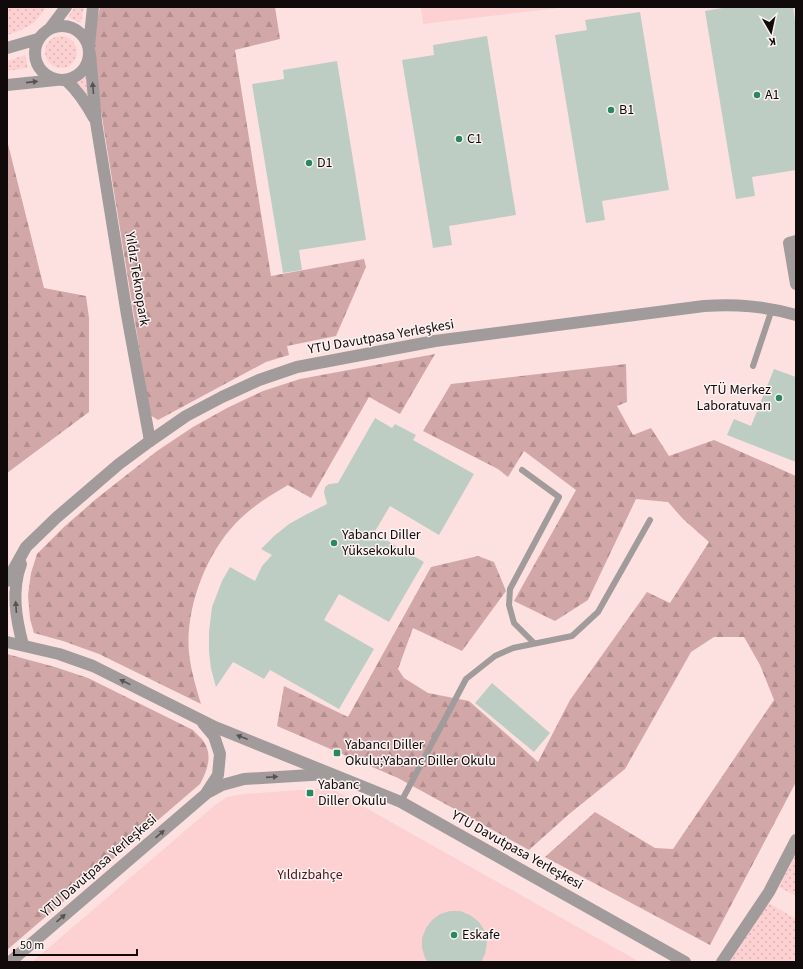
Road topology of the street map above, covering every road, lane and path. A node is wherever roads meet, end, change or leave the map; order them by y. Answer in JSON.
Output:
{"nodes":[{"id":1,"x":66,"y":7,"type":"edge"},
{"id":2,"x":93,"y":7,"type":"edge"},
{"id":3,"x":51,"y":27,"type":"junction"},
{"id":4,"x":38,"y":39,"type":"junction"},
{"id":5,"x":7,"y":48,"type":"edge"},
{"id":6,"x":89,"y":49,"type":"junction"},
{"id":7,"x":61,"y":80,"type":"junction"},
{"id":8,"x":7,"y":85,"type":"edge"},
{"id":9,"x":96,"y":122,"type":"junction"},
{"id":10,"x":793,"y":242,"type":"edge"},
{"id":11,"x":796,"y":284,"type":"edge"},
{"id":12,"x":772,"y":309,"type":"junction"},
{"id":13,"x":796,"y":315,"type":"edge"},
{"id":14,"x":753,"y":366,"type":"dead end"},
{"id":15,"x":150,"y":441,"type":"junction"},
{"id":16,"x":522,"y":470,"type":"dead end"},
{"id":17,"x":650,"y":520,"type":"dead end"},
{"id":18,"x":26,"y":547,"type":"junction"},
{"id":19,"x":7,"y":581,"type":"edge"},
{"id":20,"x":7,"y":642,"type":"edge"},
{"id":21,"x":534,"y":643,"type":"junction"},
{"id":22,"x":24,"y":645,"type":"junction"},
{"id":23,"x":199,"y":718,"type":"junction"},
{"id":24,"x":330,"y":773,"type":"junction"},
{"id":25,"x":207,"y":793,"type":"junction"},
{"id":26,"x":401,"y":802,"type":"junction"},
{"id":27,"x":796,"y":840,"type":"edge"},
{"id":28,"x":10,"y":962,"type":"edge"},
{"id":29,"x":685,"y":962,"type":"edge"},
{"id":30,"x":722,"y":962,"type":"edge"}],
"edges":[{"from":1,"to":3,"type":"street"},
{"from":2,"to":6,"type":"street","name":"Yıldız Teknopark"},
{"from":3,"to":4,"type":"street"},
{"from":3,"to":6,"type":"street"},
{"from":4,"to":5,"type":"street"},
{"from":4,"to":7,"type":"street"},
{"from":6,"to":7,"type":"street"},
{"from":9,"to":6,"type":"street","name":"Yıldız Teknopark","one_way":true},
{"from":8,"to":7,"type":"street","one_way":true},
{"from":7,"to":9,"type":"street","name":"Yıldız Teknopark"},
{"from":9,"to":15,"type":"street","name":"Yıldız Teknopark"},
{"from":10,"to":11,"type":"street"},
{"from":12,"to":13,"type":"street","name":"YTU Davutpasa Yerleşkesi"},
{"from":12,"to":14,"type":"lane"},
{"from":12,"to":15,"type":"street","name":"YTU Davutpasa Yerleşkesi"},
{"from":15,"to":18,"type":"street","name":"YTU Davutpasa Yerleşkesi"},
{"from":16,"to":21,"type":"lane"},
{"from":17,"to":21,"type":"lane"},
{"from":18,"to":19,"type":"street","name":"YTU Davutpasa Yerleşkesi"},
{"from":22,"to":18,"type":"street","name":"YTU Davutpasa Yerleşkesi","one_way":true},
{"from":20,"to":22,"type":"street","name":"YTU Davutpasa Yerleşkesi"},
{"from":21,"to":26,"type":"lane"},
{"from":23,"to":22,"type":"street","name":"YTU Davutpasa Yerleşkesi","one_way":true},
{"from":24,"to":23,"type":"street","name":"YTU Davutpasa Yerleşkesi","one_way":true},
{"from":23,"to":25,"type":"street","name":"YTU Davutpasa Yerleşkesi"},
{"from":25,"to":24,"type":"street","name":"YTU Davutpasa Yerleşkesi","one_way":true},
{"from":24,"to":26,"type":"street","name":"YTU Davutpasa Yerleşkesi"},
{"from":28,"to":25,"type":"street","name":"YTU Davutpasa Yerleşkesi","one_way":true},
{"from":26,"to":29,"type":"street","name":"YTU Davutpasa Yerleşkesi"},
{"from":27,"to":30,"type":"street"}]}
